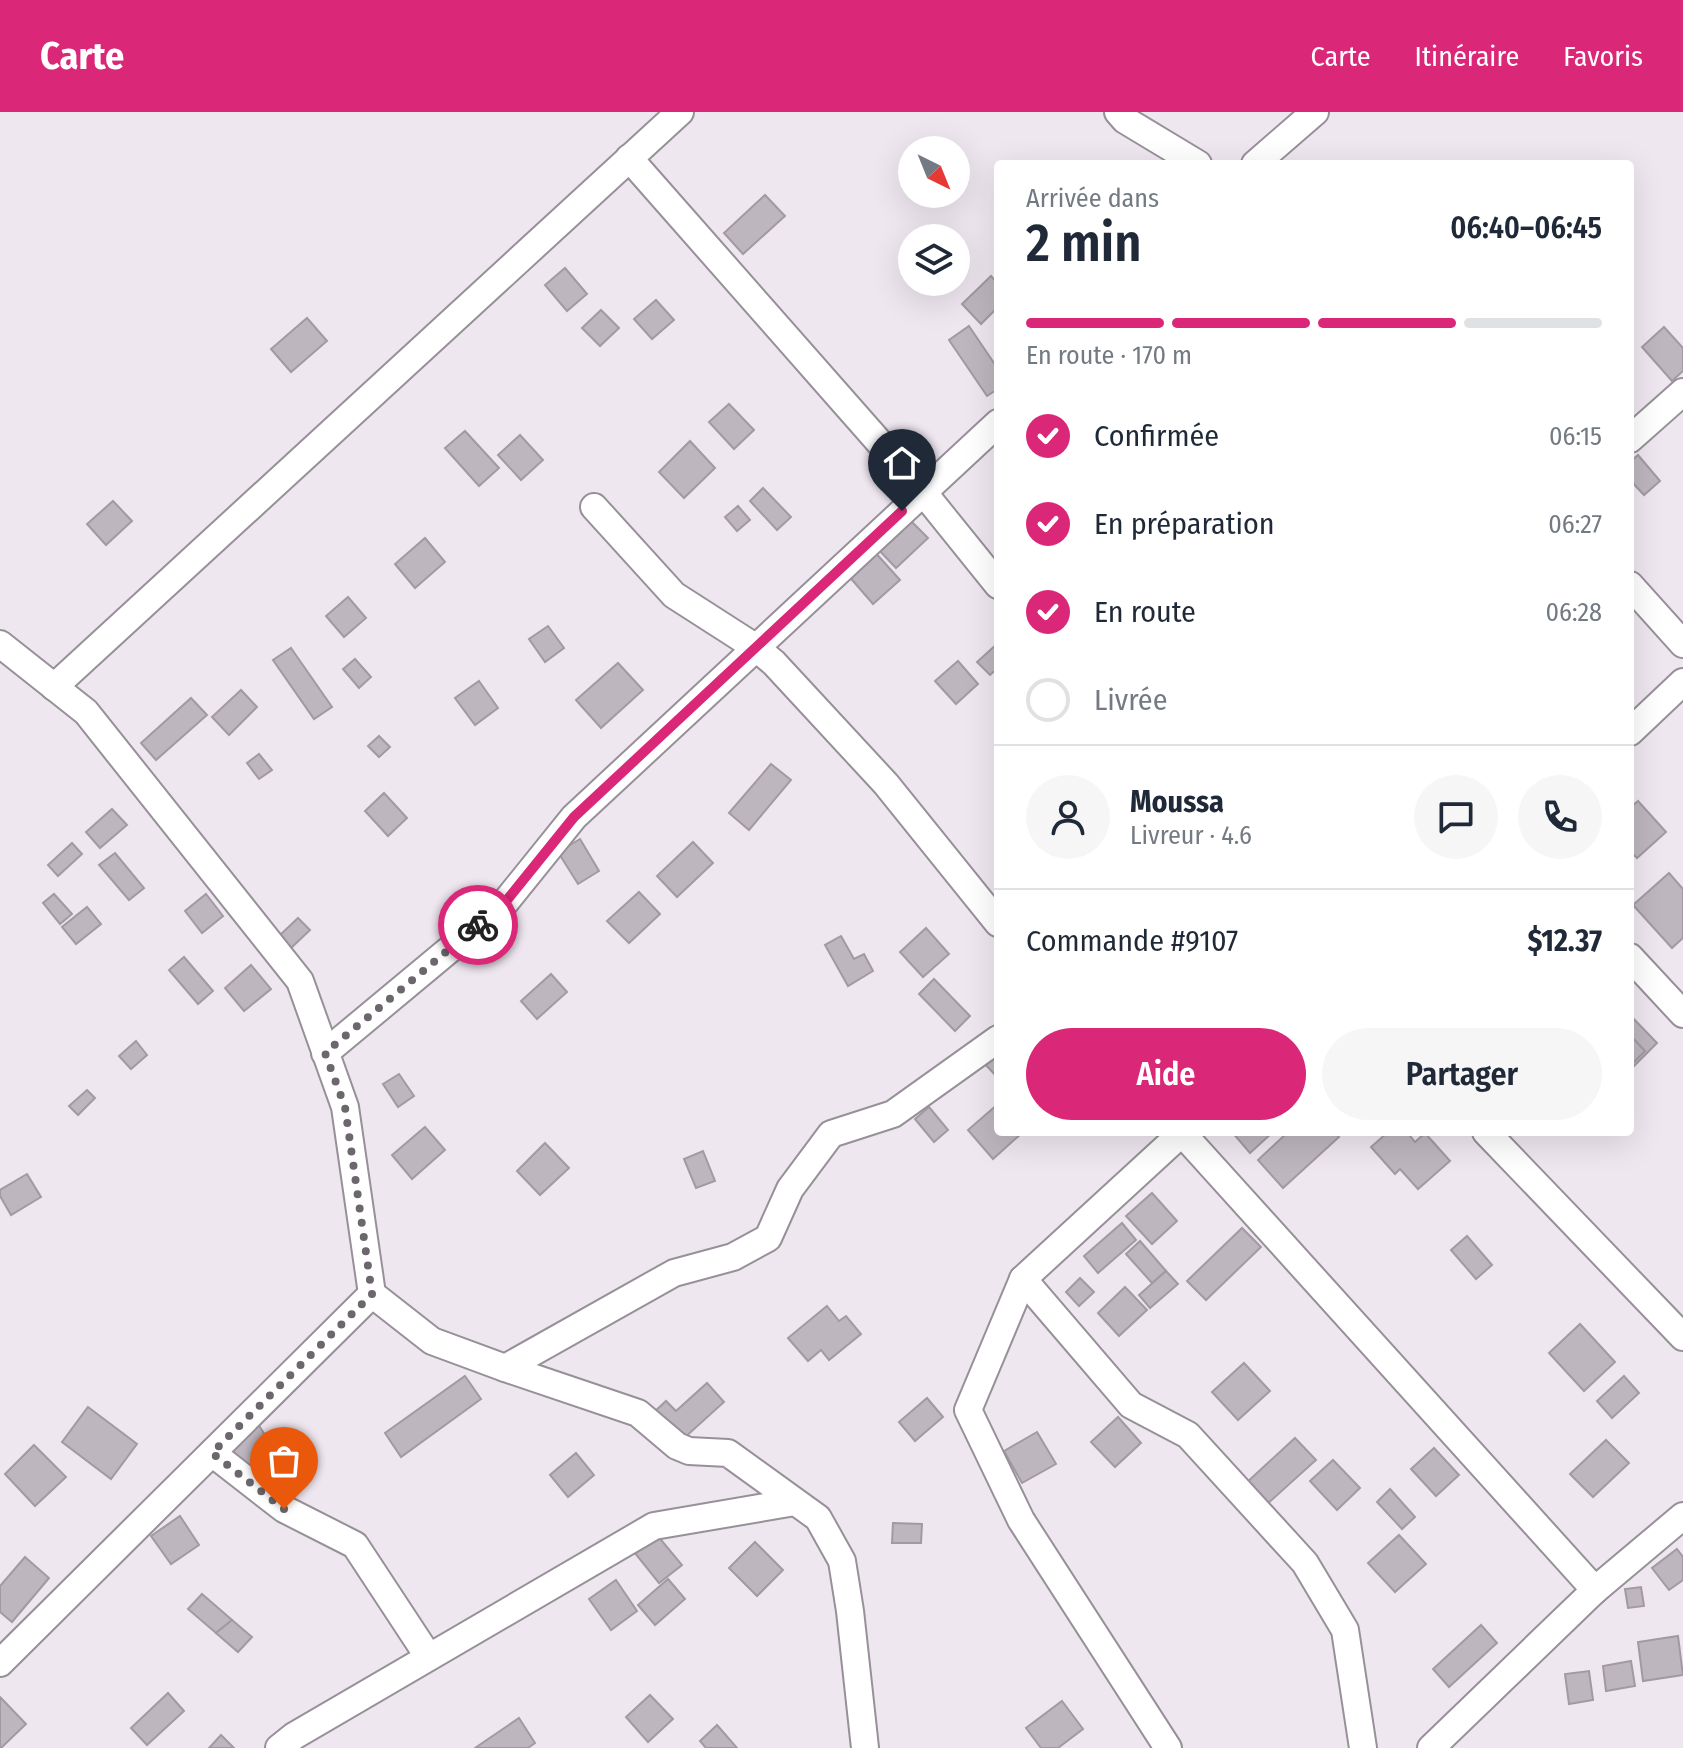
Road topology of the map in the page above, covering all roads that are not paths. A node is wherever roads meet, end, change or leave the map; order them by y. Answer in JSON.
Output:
{"nodes":[{"id":1,"x":680,"y":112,"type":"edge"},
{"id":2,"x":1118,"y":112,"type":"edge"},
{"id":3,"x":1315,"y":112,"type":"edge"},
{"id":4,"x":629,"y":158,"type":"junction"},
{"id":5,"x":1191,"y":160,"type":"edge"},
{"id":6,"x":1260,"y":160,"type":"edge"},
{"id":7,"x":1683,"y":392,"type":"edge"},
{"id":8,"x":994,"y":427,"type":"edge"},
{"id":9,"x":1634,"y":435,"type":"edge"},
{"id":10,"x":923,"y":492,"type":"junction"},
{"id":11,"x":594,"y":507,"type":"dead end"},
{"id":12,"x":994,"y":580,"type":"edge"},
{"id":13,"x":1634,"y":589,"type":"edge"},
{"id":14,"x":0,"y":644,"type":"edge"},
{"id":15,"x":1683,"y":644,"type":"edge"},
{"id":16,"x":755,"y":647,"type":"junction"},
{"id":17,"x":1683,"y":682,"type":"edge"},
{"id":18,"x":54,"y":687,"type":"junction"},
{"id":19,"x":1634,"y":728,"type":"edge"},
{"id":20,"x":994,"y":918,"type":"edge"},
{"id":21,"x":1634,"y":961,"type":"edge"},
{"id":22,"x":1683,"y":1014,"type":"edge"},
{"id":23,"x":994,"y":1042,"type":"edge"},
{"id":24,"x":325,"y":1053,"type":"junction"},
{"id":25,"x":1178,"y":1136,"type":"edge"},
{"id":26,"x":1186,"y":1136,"type":"edge"},
{"id":27,"x":1490,"y":1136,"type":"edge"},
{"id":28,"x":1023,"y":1279,"type":"junction"},
{"id":29,"x":372,"y":1294,"type":"junction"},
{"id":30,"x":1683,"y":1337,"type":"edge"},
{"id":31,"x":505,"y":1368,"type":"junction"},
{"id":32,"x":212,"y":1453,"type":"junction"},
{"id":33,"x":795,"y":1502,"type":"junction"},
{"id":34,"x":1683,"y":1516,"type":"edge"},
{"id":35,"x":1595,"y":1590,"type":"junction"},
{"id":36,"x":428,"y":1656,"type":"junction"},
{"id":37,"x":0,"y":1663,"type":"edge"},
{"id":38,"x":279,"y":1748,"type":"edge"},
{"id":39,"x":865,"y":1748,"type":"edge"},
{"id":40,"x":1168,"y":1748,"type":"edge"},
{"id":41,"x":1363,"y":1748,"type":"edge"},
{"id":42,"x":1431,"y":1748,"type":"edge"}],
"edges":[{"from":1,"to":4,"type":"street"},
{"from":2,"to":5,"type":"street"},
{"from":3,"to":6,"type":"street"},
{"from":4,"to":10,"type":"street"},
{"from":4,"to":18,"type":"street"},
{"from":7,"to":9,"type":"street"},
{"from":8,"to":10,"type":"street"},
{"from":10,"to":12,"type":"street"},
{"from":10,"to":16,"type":"street"},
{"from":11,"to":16,"type":"street"},
{"from":13,"to":15,"type":"street"},
{"from":14,"to":18,"type":"street"},
{"from":16,"to":20,"type":"street"},
{"from":16,"to":24,"type":"street"},
{"from":17,"to":19,"type":"street"},
{"from":18,"to":24,"type":"street"},
{"from":21,"to":22,"type":"street"},
{"from":23,"to":31,"type":"street"},
{"from":24,"to":29,"type":"street"},
{"from":25,"to":28,"type":"street"},
{"from":26,"to":35,"type":"street"},
{"from":27,"to":30,"type":"street"},
{"from":28,"to":40,"type":"street"},
{"from":28,"to":41,"type":"street"},
{"from":29,"to":31,"type":"street"},
{"from":29,"to":32,"type":"street"},
{"from":31,"to":33,"type":"street"},
{"from":32,"to":36,"type":"street"},
{"from":32,"to":37,"type":"street"},
{"from":33,"to":36,"type":"street"},
{"from":33,"to":39,"type":"street"},
{"from":34,"to":35,"type":"street"},
{"from":35,"to":42,"type":"street"},
{"from":36,"to":38,"type":"street"}]}
